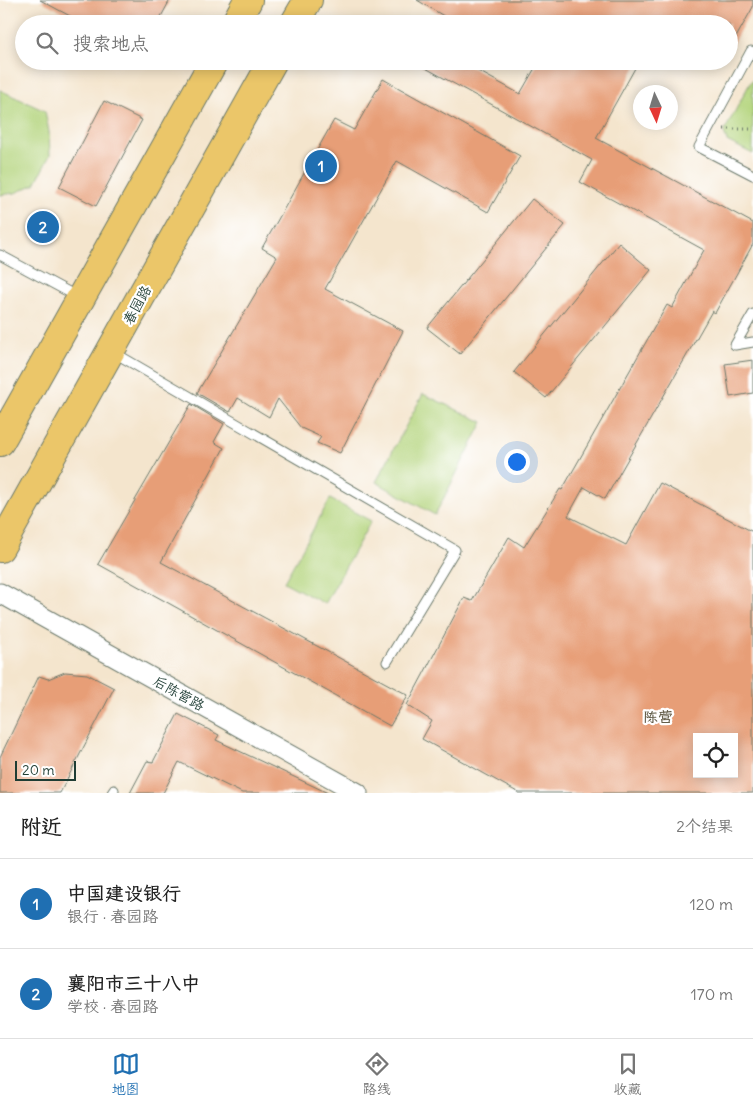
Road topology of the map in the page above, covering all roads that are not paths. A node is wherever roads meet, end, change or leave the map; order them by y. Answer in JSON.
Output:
{"nodes":[{"id":1,"x":248,"y":0,"type":"edge"},
{"id":2,"x":308,"y":0,"type":"edge"},
{"id":3,"x":240,"y":15,"type":"edge"},
{"id":4,"x":299,"y":15,"type":"edge"},
{"id":5,"x":753,"y":52,"type":"edge"},
{"id":6,"x":209,"y":70,"type":"edge"},
{"id":7,"x":268,"y":70,"type":"edge"},
{"id":8,"x":753,"y":174,"type":"edge"},
{"id":9,"x":0,"y":255,"type":"edge"},
{"id":10,"x":81,"y":298,"type":"junction"},
{"id":11,"x":753,"y":314,"type":"edge"},
{"id":12,"x":753,"y":342,"type":"edge"},
{"id":13,"x":111,"y":351,"type":"junction"},
{"id":14,"x":0,"y":442,"type":"edge"},
{"id":15,"x":0,"y":548,"type":"edge"},
{"id":16,"x":0,"y":593,"type":"edge"},
{"id":17,"x":388,"y":662,"type":"dead end"},
{"id":18,"x":358,"y":793,"type":"edge"}],
"edges":[{"from":1,"to":3,"type":"main road"},
{"from":2,"to":4,"type":"main road"},
{"from":5,"to":8,"type":"lane"},
{"from":6,"to":10,"type":"main road"},
{"from":7,"to":13,"type":"main road","name":"春园路"},
{"from":9,"to":10,"type":"lane"},
{"from":10,"to":14,"type":"main road"},
{"from":11,"to":12,"type":"lane"},
{"from":13,"to":15,"type":"main road","name":"春园路"},
{"from":13,"to":17,"type":"lane"},
{"from":16,"to":18,"type":"street","name":"后陈营路"}]}
